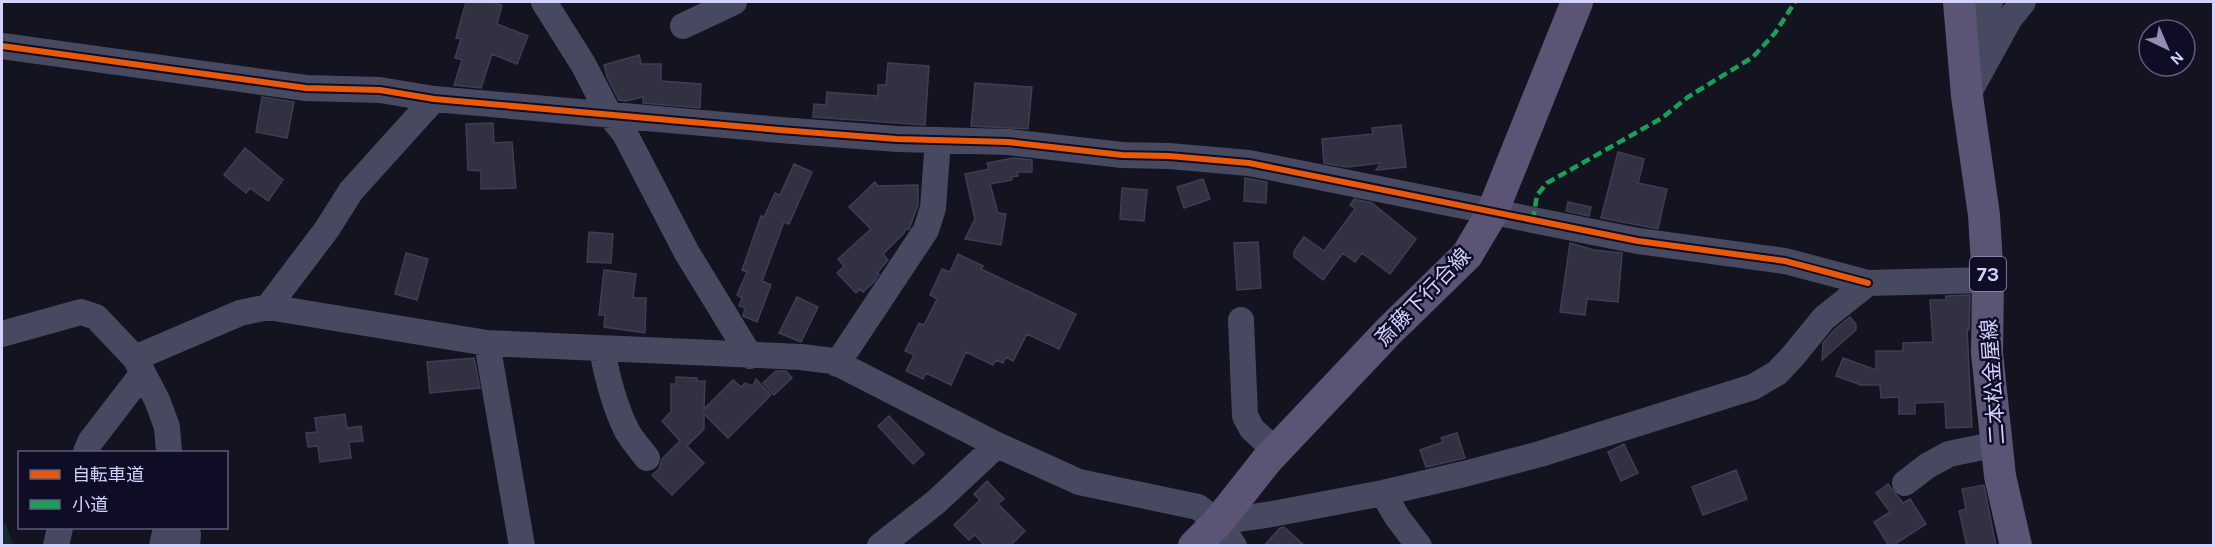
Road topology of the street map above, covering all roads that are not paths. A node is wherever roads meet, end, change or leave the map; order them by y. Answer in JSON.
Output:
{"nodes":[{"id":1,"x":544,"y":2,"type":"edge"},
{"id":2,"x":734,"y":2,"type":"edge"},
{"id":3,"x":1577,"y":2,"type":"edge"},
{"id":4,"x":1959,"y":2,"type":"edge"},
{"id":5,"x":1990,"y":2,"type":"edge"},
{"id":6,"x":2023,"y":2,"type":"edge"},
{"id":7,"x":683,"y":26,"type":"dead end"},
{"id":8,"x":2,"y":46,"type":"edge"},
{"id":9,"x":1963,"y":49,"type":"junction"},
{"id":10,"x":1967,"y":96,"type":"junction"},
{"id":11,"x":434,"y":99,"type":"junction"},
{"id":12,"x":609,"y":114,"type":"junction"},
{"id":13,"x":938,"y":140,"type":"junction"},
{"id":14,"x":1492,"y":213,"type":"junction"},
{"id":15,"x":1988,"y":280,"type":"junction"},
{"id":16,"x":1868,"y":283,"type":"junction"},
{"id":17,"x":268,"y":307,"type":"junction"},
{"id":18,"x":1241,"y":320,"type":"dead end"},
{"id":19,"x":2,"y":334,"type":"edge"},
{"id":20,"x":487,"y":343,"type":"junction"},
{"id":21,"x":602,"y":349,"type":"junction"},
{"id":22,"x":750,"y":356,"type":"junction"},
{"id":23,"x":837,"y":364,"type":"junction"},
{"id":24,"x":139,"y":365,"type":"junction"},
{"id":25,"x":1997,"y":444,"type":"junction"},
{"id":26,"x":997,"y":445,"type":"junction"},
{"id":27,"x":87,"y":451,"type":"edge"},
{"id":28,"x":169,"y":451,"type":"edge"},
{"id":29,"x":1276,"y":451,"type":"junction"},
{"id":30,"x":646,"y":458,"type":"dead end"},
{"id":31,"x":1905,"y":483,"type":"dead end"},
{"id":32,"x":1383,"y":493,"type":"junction"},
{"id":33,"x":60,"y":529,"type":"edge"},
{"id":34,"x":166,"y":529,"type":"edge"},
{"id":35,"x":186,"y":529,"type":"edge"},
{"id":36,"x":1226,"y":534,"type":"edge"},
{"id":37,"x":56,"y":546,"type":"edge"},
{"id":38,"x":162,"y":546,"type":"edge"},
{"id":39,"x":187,"y":546,"type":"edge"},
{"id":40,"x":522,"y":546,"type":"edge"},
{"id":41,"x":880,"y":546,"type":"edge"},
{"id":42,"x":1194,"y":546,"type":"edge"},
{"id":43,"x":1419,"y":546,"type":"edge"},
{"id":44,"x":2016,"y":546,"type":"edge"}],
"edges":[{"from":1,"to":12,"type":"street"},
{"from":2,"to":7,"type":"street"},
{"from":3,"to":14,"type":"main road","name":"斎藤下行合線"},
{"from":4,"to":9,"type":"main road","name":"二本松金屋線","number":"73"},
{"from":5,"to":9,"type":"street"},
{"from":6,"to":10,"type":"street"},
{"from":8,"to":11,"type":"street"},
{"from":9,"to":10,"type":"main road","name":"二本松金屋線","number":"73"},
{"from":10,"to":15,"type":"main road","name":"二本松金屋線","number":"73"},
{"from":11,"to":12,"type":"street"},
{"from":11,"to":17,"type":"street"},
{"from":12,"to":13,"type":"street"},
{"from":12,"to":22,"type":"street"},
{"from":13,"to":14,"type":"street"},
{"from":13,"to":23,"type":"street"},
{"from":14,"to":16,"type":"street"},
{"from":14,"to":29,"type":"main road","name":"斎藤下行合線"},
{"from":15,"to":16,"type":"street"},
{"from":15,"to":25,"type":"main road","name":"二本松金屋線","number":"73"},
{"from":16,"to":32,"type":"street"},
{"from":17,"to":20,"type":"street"},
{"from":17,"to":24,"type":"street"},
{"from":18,"to":29,"type":"street"},
{"from":19,"to":24,"type":"street"},
{"from":20,"to":21,"type":"street"},
{"from":20,"to":40,"type":"street"},
{"from":21,"to":22,"type":"street"},
{"from":21,"to":30,"type":"street"},
{"from":22,"to":23,"type":"street"},
{"from":23,"to":26,"type":"street"},
{"from":24,"to":27,"type":"street"},
{"from":24,"to":28,"type":"street"},
{"from":25,"to":31,"type":"street"},
{"from":25,"to":44,"type":"main road","name":"二本松金屋線","number":"73"},
{"from":26,"to":36,"type":"street"},
{"from":26,"to":41,"type":"street"},
{"from":29,"to":36,"type":"main road","name":"斎藤下行合線"},
{"from":32,"to":36,"type":"street"},
{"from":32,"to":43,"type":"street"},
{"from":33,"to":37,"type":"street"},
{"from":34,"to":38,"type":"street"},
{"from":35,"to":39,"type":"street"},
{"from":36,"to":42,"type":"main road","name":"斎藤下行合線"}]}
